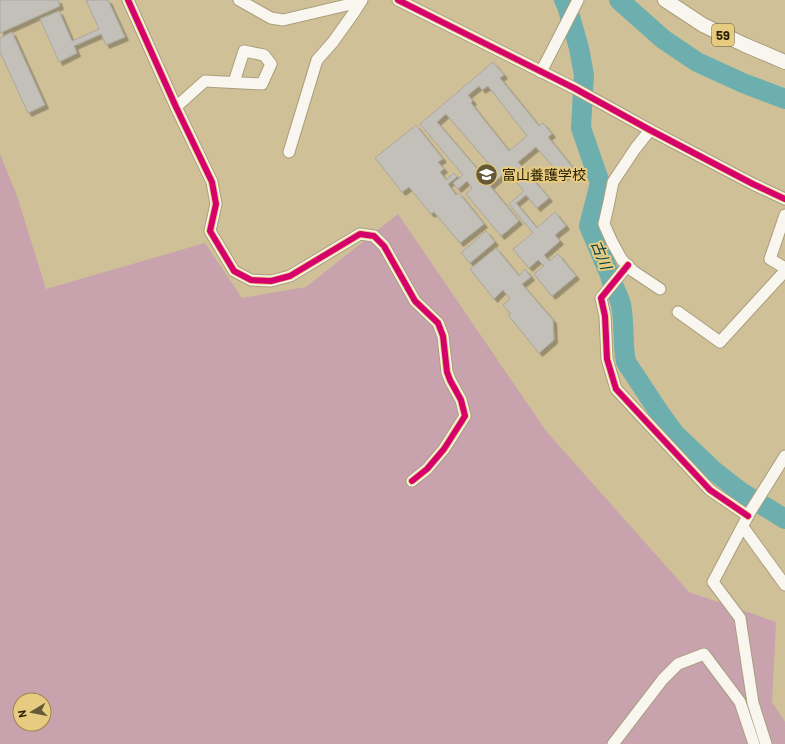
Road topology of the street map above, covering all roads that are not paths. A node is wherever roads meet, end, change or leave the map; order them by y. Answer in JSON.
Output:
{"nodes":[{"id":1,"x":128,"y":0,"type":"edge"},
{"id":2,"x":239,"y":0,"type":"edge"},
{"id":3,"x":398,"y":0,"type":"edge"},
{"id":4,"x":665,"y":0,"type":"edge"},
{"id":5,"x":361,"y":1,"type":"edge"},
{"id":6,"x":576,"y":4,"type":"edge"},
{"id":7,"x":785,"y":62,"type":"edge"},
{"id":8,"x":541,"y":72,"type":"junction"},
{"id":9,"x":234,"y":82,"type":"dead end"},
{"id":10,"x":176,"y":107,"type":"junction"},
{"id":11,"x":650,"y":130,"type":"junction"},
{"id":12,"x":289,"y":152,"type":"dead end"},
{"id":13,"x":785,"y":198,"type":"edge"},
{"id":14,"x":785,"y":215,"type":"edge"},
{"id":15,"x":625,"y":269,"type":"junction"},
{"id":16,"x":785,"y":269,"type":"edge"},
{"id":17,"x":660,"y":288,"type":"dead end"},
{"id":18,"x":678,"y":312,"type":"dead end"},
{"id":19,"x":785,"y":456,"type":"edge"},
{"id":20,"x":412,"y":482,"type":"dead end"},
{"id":21,"x":749,"y":514,"type":"junction"},
{"id":22,"x":742,"y":527,"type":"junction"},
{"id":23,"x":785,"y":585,"type":"edge"},
{"id":24,"x":613,"y":744,"type":"edge"},
{"id":25,"x":754,"y":744,"type":"edge"},
{"id":26,"x":766,"y":744,"type":"edge"}],
"edges":[{"from":1,"to":10,"type":"street"},
{"from":2,"to":5,"type":"street"},
{"from":3,"to":8,"type":"street"},
{"from":4,"to":7,"type":"main road","number":"59"},
{"from":5,"to":12,"type":"street"},
{"from":6,"to":8,"type":"street"},
{"from":8,"to":11,"type":"street"},
{"from":9,"to":10,"type":"street"},
{"from":10,"to":20,"type":"street"},
{"from":11,"to":13,"type":"street"},
{"from":11,"to":15,"type":"street"},
{"from":14,"to":16,"type":"street"},
{"from":15,"to":17,"type":"street"},
{"from":15,"to":21,"type":"street"},
{"from":16,"to":18,"type":"street"},
{"from":19,"to":21,"type":"street"},
{"from":21,"to":22,"type":"street"},
{"from":22,"to":23,"type":"street"},
{"from":22,"to":26,"type":"street"},
{"from":24,"to":25,"type":"street"}]}
